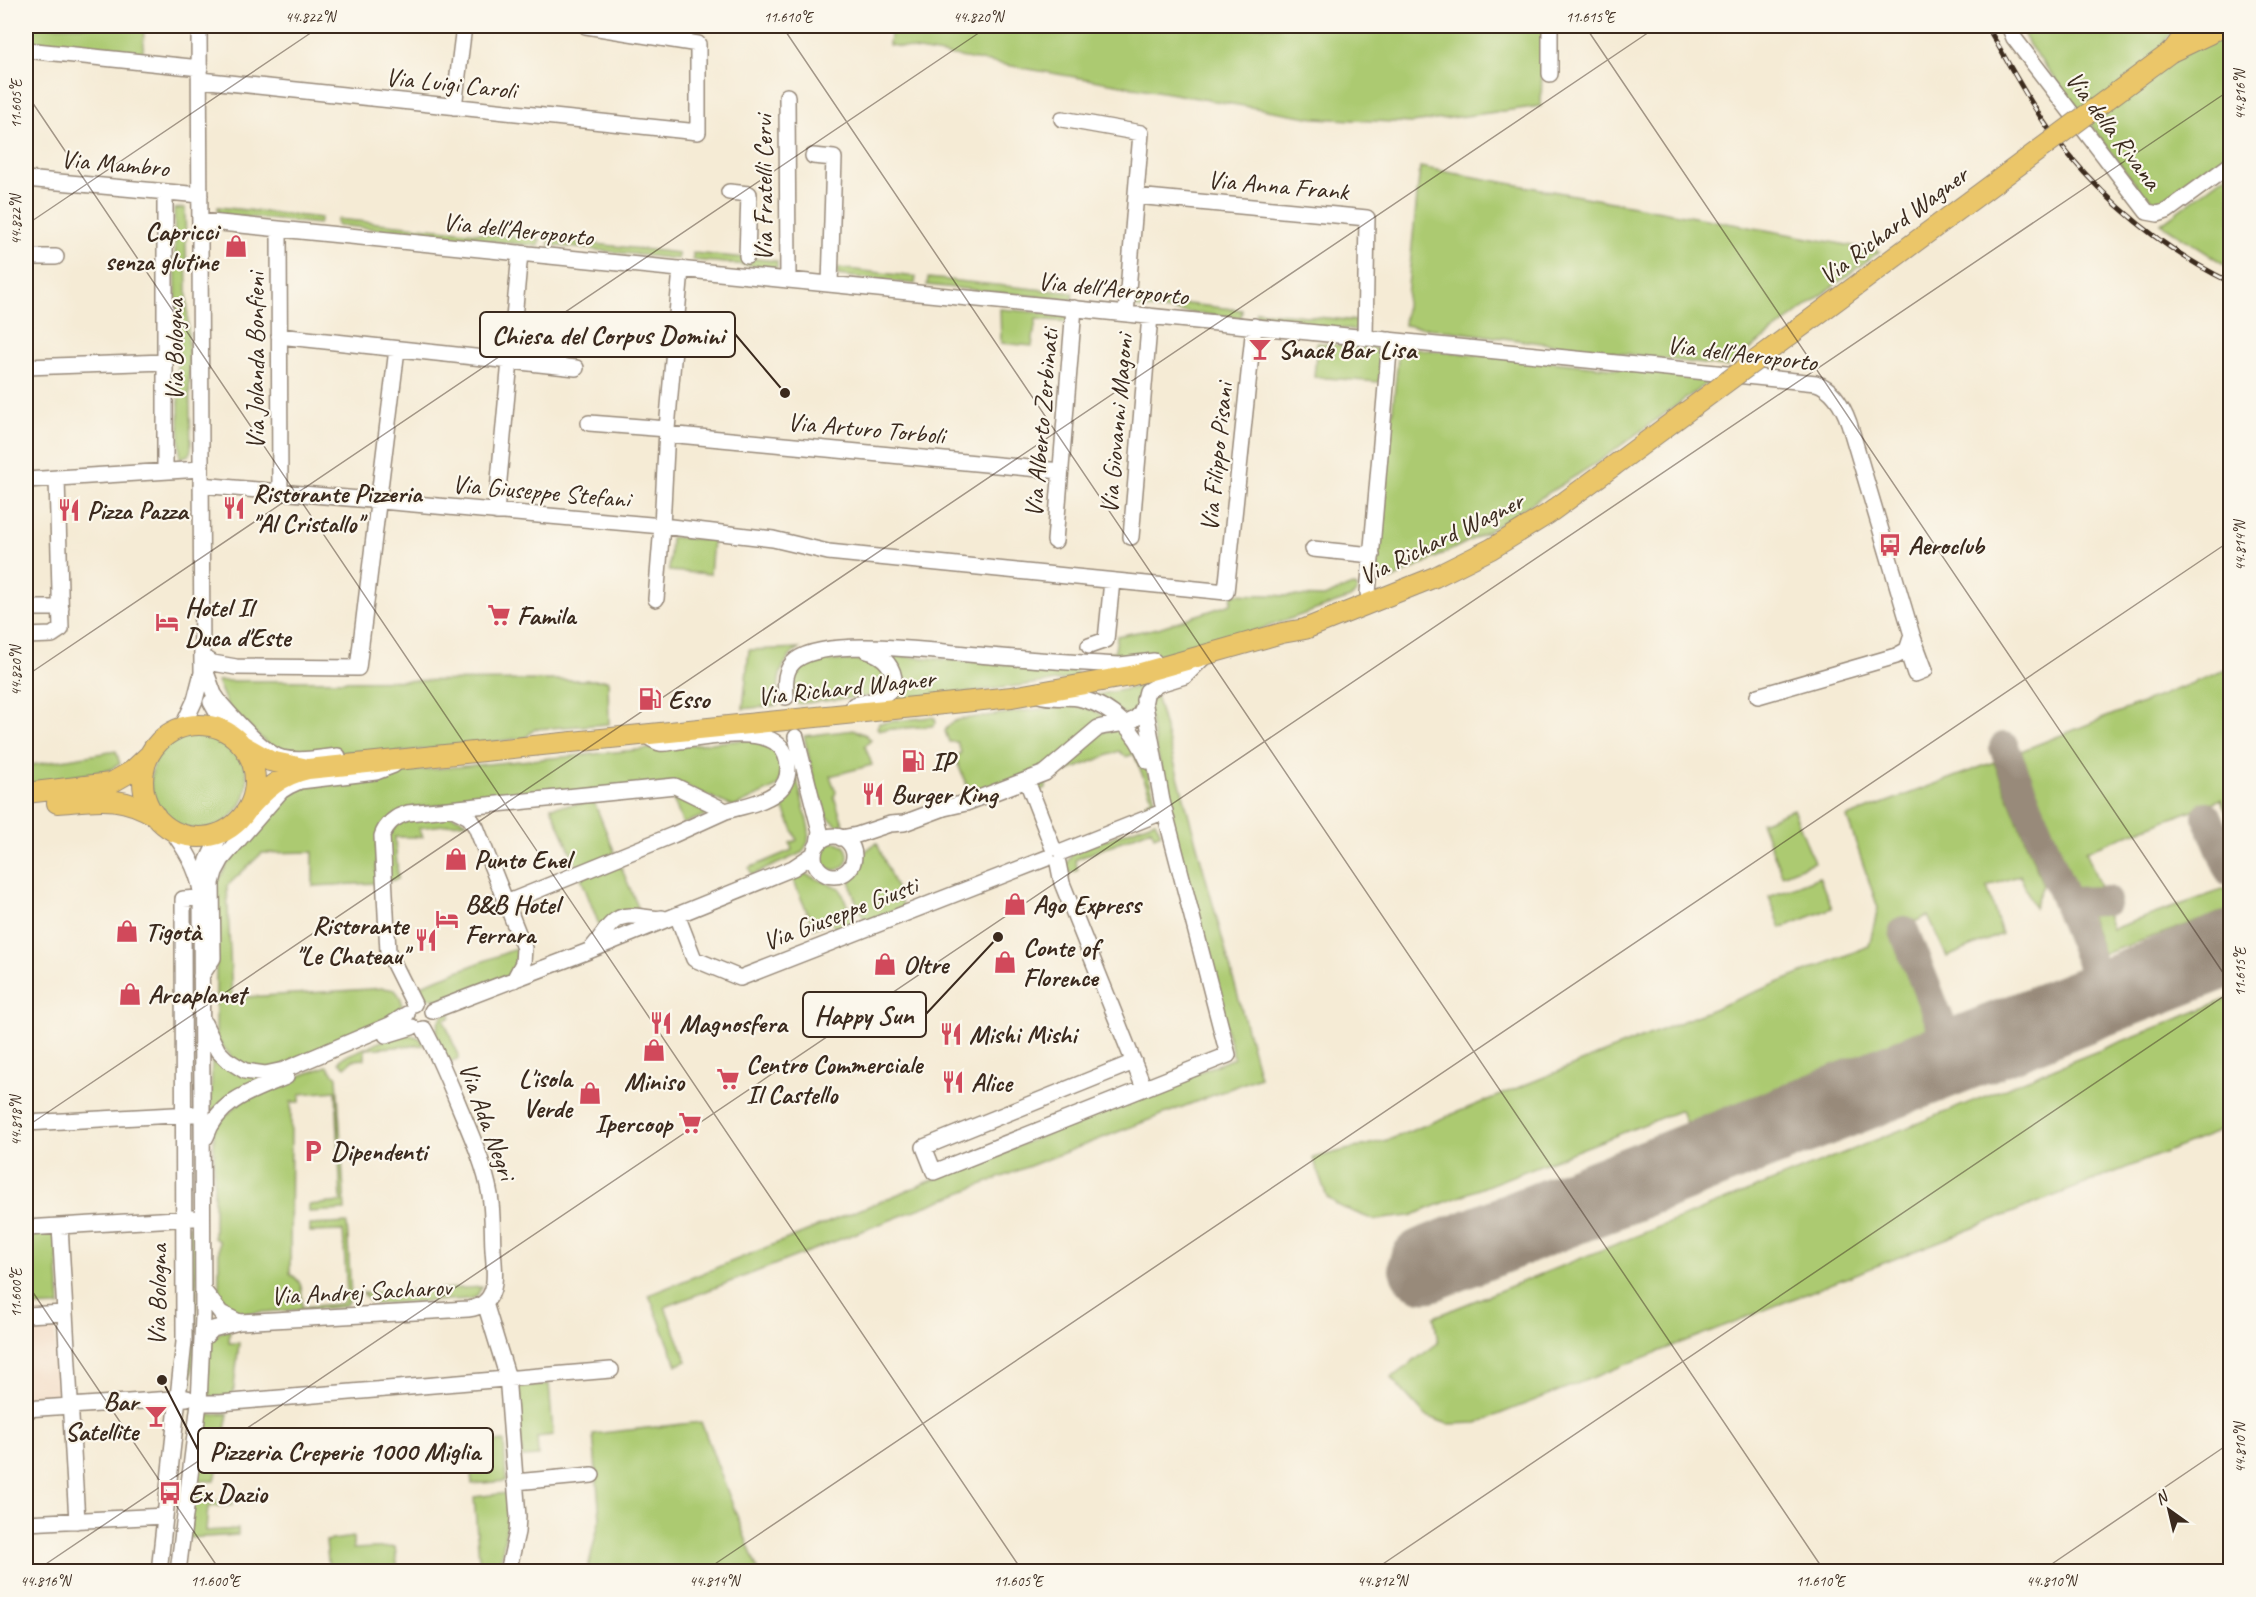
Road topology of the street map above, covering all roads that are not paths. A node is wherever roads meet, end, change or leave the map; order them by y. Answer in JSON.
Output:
{"nodes":[{"id":1,"x":199,"y":26,"type":"edge"},
{"id":2,"x":464,"y":26,"type":"edge"},
{"id":3,"x":586,"y":26,"type":"edge"},
{"id":4,"x":1550,"y":26,"type":"edge"},
{"id":5,"x":2009,"y":26,"type":"edge"},
{"id":6,"x":2191,"y":26,"type":"edge"},
{"id":7,"x":2205,"y":26,"type":"edge"},
{"id":8,"x":2221,"y":26,"type":"edge"},
{"id":9,"x":26,"y":50,"type":"edge"},
{"id":10,"x":2171,"y":52,"type":"junction"},
{"id":11,"x":200,"y":74,"type":"junction"},
{"id":12,"x":1550,"y":74,"type":"dead end"},
{"id":13,"x":787,"y":96,"type":"dead end"},
{"id":14,"x":454,"y":108,"type":"junction"},
{"id":15,"x":1062,"y":119,"type":"dead end"},
{"id":16,"x":813,"y":156,"type":"dead end"},
{"id":17,"x":2230,"y":165,"type":"edge"},
{"id":18,"x":26,"y":179,"type":"edge"},
{"id":19,"x":165,"y":192,"type":"junction"},
{"id":20,"x":729,"y":192,"type":"dead end"},
{"id":21,"x":200,"y":195,"type":"junction"},
{"id":22,"x":1136,"y":196,"type":"junction"},
{"id":23,"x":200,"y":221,"type":"junction"},
{"id":24,"x":279,"y":229,"type":"junction"},
{"id":25,"x":520,"y":253,"type":"junction"},
{"id":26,"x":747,"y":256,"type":"dead end"},
{"id":27,"x":26,"y":257,"type":"edge"},
{"id":28,"x":56,"y":257,"type":"dead end"},
{"id":29,"x":681,"y":269,"type":"junction"},
{"id":30,"x":788,"y":280,"type":"junction"},
{"id":31,"x":830,"y":284,"type":"junction"},
{"id":32,"x":1074,"y":308,"type":"junction"},
{"id":33,"x":1125,"y":314,"type":"junction"},
{"id":34,"x":1150,"y":316,"type":"junction"},
{"id":35,"x":1254,"y":326,"type":"junction"},
{"id":36,"x":279,"y":336,"type":"junction"},
{"id":37,"x":1365,"y":338,"type":"junction"},
{"id":38,"x":1390,"y":340,"type":"junction"},
{"id":39,"x":397,"y":349,"type":"junction"},
{"id":40,"x":510,"y":361,"type":"junction"},
{"id":41,"x":165,"y":362,"type":"junction"},
{"id":42,"x":26,"y":367,"type":"edge"},
{"id":43,"x":576,"y":368,"type":"dead end"},
{"id":44,"x":589,"y":423,"type":"dead end"},
{"id":45,"x":667,"y":432,"type":"junction"},
{"id":46,"x":1612,"y":467,"type":"junction"},
{"id":47,"x":201,"y":469,"type":"junction"},
{"id":48,"x":165,"y":471,"type":"junction"},
{"id":49,"x":1061,"y":471,"type":"junction"},
{"id":50,"x":57,"y":478,"type":"junction"},
{"id":51,"x":26,"y":480,"type":"edge"},
{"id":52,"x":201,"y":486,"type":"junction"},
{"id":53,"x":280,"y":492,"type":"junction"},
{"id":54,"x":379,"y":501,"type":"junction"},
{"id":55,"x":496,"y":512,"type":"junction"},
{"id":56,"x":662,"y":526,"type":"junction"},
{"id":57,"x":1131,"y":537,"type":"dead end"},
{"id":58,"x":1055,"y":541,"type":"dead end"},
{"id":59,"x":1313,"y":549,"type":"dead end"},
{"id":60,"x":1372,"y":555,"type":"junction"},
{"id":61,"x":1112,"y":581,"type":"junction"},
{"id":62,"x":1226,"y":592,"type":"joint"},
{"id":63,"x":1368,"y":593,"type":"junction"},
{"id":64,"x":656,"y":599,"type":"dead end"},
{"id":65,"x":26,"y":608,"type":"edge"},
{"id":66,"x":61,"y":608,"type":"junction"},
{"id":67,"x":1282,"y":633,"type":"junction"},
{"id":68,"x":1912,"y":635,"type":"junction"},
{"id":69,"x":26,"y":636,"type":"edge"},
{"id":70,"x":1089,"y":646,"type":"dead end"},
{"id":71,"x":849,"y":648,"type":"junction"},
{"id":72,"x":1906,"y":650,"type":"junction"},
{"id":73,"x":1212,"y":654,"type":"junction"},
{"id":74,"x":236,"y":667,"type":"junction"},
{"id":75,"x":204,"y":668,"type":"junction"},
{"id":76,"x":1033,"y":694,"type":"junction"},
{"id":77,"x":1758,"y":696,"type":"dead end"},
{"id":78,"x":786,"y":697,"type":"dead end"},
{"id":79,"x":1144,"y":700,"type":"junction"},
{"id":80,"x":804,"y":718,"type":"junction"},
{"id":81,"x":1125,"y":724,"type":"junction"},
{"id":82,"x":182,"y":728,"type":"junction"},
{"id":83,"x":644,"y":735,"type":"junction"},
{"id":84,"x":796,"y":737,"type":"dead end"},
{"id":85,"x":236,"y":740,"type":"junction"},
{"id":86,"x":150,"y":754,"type":"junction"},
{"id":87,"x":409,"y":759,"type":"junction"},
{"id":88,"x":309,"y":769,"type":"junction"},
{"id":89,"x":1027,"y":781,"type":"junction"},
{"id":90,"x":26,"y":793,"type":"edge"},
{"id":91,"x":1163,"y":806,"type":"junction"},
{"id":92,"x":26,"y":807,"type":"edge"},
{"id":93,"x":450,"y":808,"type":"junction"},
{"id":94,"x":247,"y":810,"type":"junction"},
{"id":95,"x":726,"y":811,"type":"junction"},
{"id":96,"x":815,"y":812,"type":"junction"},
{"id":97,"x":163,"y":822,"type":"junction"},
{"id":98,"x":904,"y":823,"type":"junction"},
{"id":99,"x":222,"y":831,"type":"junction"},
{"id":100,"x":839,"y":837,"type":"junction"},
{"id":101,"x":816,"y":849,"type":"junction"},
{"id":102,"x":1055,"y":855,"type":"junction"},
{"id":103,"x":854,"y":861,"type":"junction"},
{"id":104,"x":793,"y":868,"type":"junction"},
{"id":105,"x":821,"y":872,"type":"junction"},
{"id":106,"x":201,"y":894,"type":"junction"},
{"id":107,"x":506,"y":903,"type":"junction"},
{"id":108,"x":677,"y":915,"type":"junction"},
{"id":109,"x":183,"y":946,"type":"junction"},
{"id":110,"x":201,"y":946,"type":"junction"},
{"id":111,"x":201,"y":976,"type":"junction"},
{"id":112,"x":514,"y":980,"type":"junction"},
{"id":113,"x":201,"y":1018,"type":"junction"},
{"id":114,"x":184,"y":1019,"type":"junction"},
{"id":115,"x":414,"y":1019,"type":"junction"},
{"id":116,"x":1134,"y":1062,"type":"junction"},
{"id":117,"x":1144,"y":1088,"type":"junction"},
{"id":118,"x":202,"y":1114,"type":"junction"},
{"id":119,"x":184,"y":1115,"type":"junction"},
{"id":120,"x":26,"y":1124,"type":"edge"},
{"id":121,"x":202,"y":1148,"type":"junction"},
{"id":122,"x":203,"y":1218,"type":"junction"},
{"id":123,"x":185,"y":1219,"type":"junction"},
{"id":124,"x":60,"y":1226,"type":"junction"},
{"id":125,"x":26,"y":1227,"type":"edge"},
{"id":126,"x":204,"y":1290,"type":"junction"},
{"id":127,"x":485,"y":1303,"type":"junction"},
{"id":128,"x":65,"y":1313,"type":"junction"},
{"id":129,"x":26,"y":1315,"type":"edge"},
{"id":130,"x":238,"y":1322,"type":"junction"},
{"id":131,"x":202,"y":1340,"type":"junction"},
{"id":132,"x":611,"y":1370,"type":"dead end"},
{"id":133,"x":507,"y":1380,"type":"junction"},
{"id":134,"x":178,"y":1399,"type":"junction"},
{"id":135,"x":199,"y":1400,"type":"junction"},
{"id":136,"x":70,"y":1406,"type":"junction"},
{"id":137,"x":26,"y":1409,"type":"edge"},
{"id":138,"x":592,"y":1475,"type":"dead end"},
{"id":139,"x":515,"y":1482,"type":"junction"},
{"id":140,"x":165,"y":1516,"type":"junction"},
{"id":141,"x":77,"y":1521,"type":"junction"},
{"id":142,"x":26,"y":1523,"type":"edge"},
{"id":143,"x":159,"y":1572,"type":"edge"},
{"id":144,"x":178,"y":1572,"type":"edge"},
{"id":145,"x":508,"y":1572,"type":"edge"}],
"edges":[{"from":1,"to":11,"type":"street","name":"Via Bologna"},
{"from":2,"to":14,"type":"street"},
{"from":3,"to":14,"type":"street","name":"Via Luigi Caroli"},
{"from":4,"to":12,"type":"street"},
{"from":5,"to":17,"type":"street","name":"Via della Rivana"},
{"from":6,"to":10,"type":"main road"},
{"from":7,"to":10,"type":"main road","name":"Via Richard Wagner"},
{"from":8,"to":10,"type":"main road"},
{"from":9,"to":11,"type":"street","name":"Via Luigi Caroli"},
{"from":10,"to":46,"type":"main road","name":"Via Richard Wagner","bridge":true},
{"from":11,"to":14,"type":"street","name":"Via Luigi Caroli"},
{"from":11,"to":21,"type":"street","name":"Via Bologna"},
{"from":13,"to":30,"type":"street","name":"Via Fratelli Cervi"},
{"from":15,"to":22,"type":"street"},
{"from":16,"to":31,"type":"street"},
{"from":18,"to":19,"type":"street","name":"Via Mambro"},
{"from":19,"to":21,"type":"street","name":"Via Mambro"},
{"from":19,"to":41,"type":"street","name":"Via Bologna"},
{"from":20,"to":26,"type":"street"},
{"from":21,"to":23,"type":"street","name":"Via Bologna"},
{"from":22,"to":33,"type":"street"},
{"from":22,"to":37,"type":"street","name":"Via Anna Frank"},
{"from":23,"to":24,"type":"street","name":"Via dell'Aeroporto"},
{"from":23,"to":47,"type":"street","name":"Via Bologna"},
{"from":24,"to":25,"type":"street","name":"Via dell'Aeroporto"},
{"from":24,"to":36,"type":"street","name":"Via Jolanda Bonfieni"},
{"from":25,"to":29,"type":"street","name":"Via dell'Aeroporto"},
{"from":25,"to":40,"type":"street"},
{"from":27,"to":28,"type":"street"},
{"from":29,"to":30,"type":"street","name":"Via dell'Aeroporto"},
{"from":29,"to":45,"type":"street"},
{"from":30,"to":31,"type":"street","name":"Via dell'Aeroporto"},
{"from":31,"to":32,"type":"street","name":"Via dell'Aeroporto"},
{"from":32,"to":33,"type":"street","name":"Via dell'Aeroporto"},
{"from":32,"to":49,"type":"street","name":"Via Alberto Zerbinati"},
{"from":33,"to":34,"type":"street","name":"Via dell'Aeroporto"},
{"from":34,"to":35,"type":"street","name":"Via dell'Aeroporto"},
{"from":34,"to":57,"type":"street","name":"Via Giovanni Magoni"},
{"from":35,"to":37,"type":"street","name":"Via dell'Aeroporto"},
{"from":35,"to":62,"type":"street","name":"Via Filippo Pisani"},
{"from":36,"to":39,"type":"street"},
{"from":36,"to":53,"type":"street","name":"Via Jolanda Bonfieni"},
{"from":37,"to":38,"type":"street","name":"Via dell'Aeroporto"},
{"from":38,"to":60,"type":"street"},
{"from":38,"to":68,"type":"street","name":"Via dell'Aeroporto"},
{"from":39,"to":40,"type":"street"},
{"from":39,"to":54,"type":"street"},
{"from":40,"to":43,"type":"street"},
{"from":40,"to":55,"type":"street"},
{"from":41,"to":42,"type":"street"},
{"from":41,"to":48,"type":"street","name":"Via Bologna"},
{"from":44,"to":45,"type":"street","name":"Via Arturo Torboli"},
{"from":45,"to":49,"type":"street","name":"Via Arturo Torboli"},
{"from":45,"to":56,"type":"street"},
{"from":46,"to":63,"type":"main road","name":"Via Richard Wagner"},
{"from":46,"to":67,"type":"main road","name":"Via Richard Wagner"},
{"from":47,"to":48,"type":"street"},
{"from":47,"to":52,"type":"street","name":"Via Bologna"},
{"from":48,"to":50,"type":"street"},
{"from":49,"to":58,"type":"street","name":"Via Alberto Zerbinati"},
{"from":50,"to":51,"type":"street"},
{"from":50,"to":66,"type":"street"},
{"from":52,"to":53,"type":"street","name":"Via Giuseppe Stefani"},
{"from":52,"to":75,"type":"street","name":"Via Bologna"},
{"from":53,"to":54,"type":"street","name":"Via Giuseppe Stefani"},
{"from":54,"to":55,"type":"street","name":"Via Giuseppe Stefani"},
{"from":54,"to":74,"type":"street"},
{"from":55,"to":56,"type":"street","name":"Via Giuseppe Stefani"},
{"from":56,"to":61,"type":"street","name":"Via Giuseppe Stefani"},
{"from":56,"to":64,"type":"street","name":"Via Giuseppe Stefani"},
{"from":59,"to":60,"type":"street"},
{"from":60,"to":63,"type":"street"},
{"from":61,"to":62,"type":"street","name":"Via Giuseppe Stefani"},
{"from":61,"to":70,"type":"street"},
{"from":63,"to":67,"type":"main road","name":"Via Richard Wagner"},
{"from":65,"to":66,"type":"street"},
{"from":66,"to":69,"type":"street"},
{"from":67,"to":73,"type":"main road","name":"Via Richard Wagner"},
{"from":68,"to":72,"type":"street"},
{"from":68,"to":72,"type":"street","name":"Via dell'Aeroporto"},
{"from":71,"to":73,"type":"street"},
{"from":71,"to":78,"type":"street"},
{"from":71,"to":80,"type":"street"},
{"from":72,"to":77,"type":"street"},
{"from":73,"to":76,"type":"main road","name":"Via Richard Wagner"},
{"from":73,"to":79,"type":"street"},
{"from":74,"to":75,"type":"street"},
{"from":74,"to":75,"type":"street"},
{"from":75,"to":82,"type":"street","name":"Via Bologna"},
{"from":75,"to":85,"type":"street","name":"Via Bologna"},
{"from":75,"to":87,"type":"street","name":"Via Richard Wagner"},
{"from":76,"to":80,"type":"main road","name":"Via Richard Wagner"},
{"from":76,"to":81,"type":"street"},
{"from":79,"to":81,"type":"street"},
{"from":79,"to":91,"type":"street"},
{"from":80,"to":83,"type":"main road","name":"Via Richard Wagner"},
{"from":81,"to":89,"type":"street","name":"Via Giuseppe Giusti"},
{"from":81,"to":91,"type":"street"},
{"from":82,"to":85,"type":"main road"},
{"from":82,"to":86,"type":"main road","name":"Via Bologna"},
{"from":83,"to":87,"type":"main road","name":"Via Richard Wagner"},
{"from":83,"to":95,"type":"street"},
{"from":84,"to":96,"type":"street","name":"Via Giuseppe Giusti"},
{"from":85,"to":88,"type":"main road","name":"Via Richard Wagner"},
{"from":85,"to":94,"type":"main road","name":"Via Bologna"},
{"from":86,"to":90,"type":"main road"},
{"from":86,"to":97,"type":"main road","name":"Via Bologna"},
{"from":87,"to":88,"type":"main road","name":"Via Richard Wagner"},
{"from":87,"to":111,"type":"street","name":"Via Bologna"},
{"from":88,"to":94,"type":"main road","name":"Via Richard Wagner"},
{"from":89,"to":98,"type":"street","name":"Via Giuseppe Giusti"},
{"from":89,"to":102,"type":"street"},
{"from":91,"to":102,"type":"street","name":"Via Giuseppe Giusti"},
{"from":91,"to":117,"type":"street"},
{"from":92,"to":97,"type":"main road"},
{"from":93,"to":95,"type":"street"},
{"from":93,"to":107,"type":"street"},
{"from":93,"to":115,"type":"street","name":"Via Ada Negri"},
{"from":94,"to":99,"type":"main road","name":"Via Bologna"},
{"from":95,"to":107,"type":"street"},
{"from":96,"to":100,"type":"street","name":"Via Giuseppe Giusti"},
{"from":96,"to":101,"type":"street","name":"Via Giuseppe Giusti"},
{"from":97,"to":99,"type":"main road","name":"Via Bologna"},
{"from":97,"to":106,"type":"street","name":"Via Bologna"},
{"from":98,"to":100,"type":"street","name":"Via Giuseppe Giusti"},
{"from":98,"to":103,"type":"street","name":"Via Giuseppe Giusti"},
{"from":99,"to":106,"type":"street","name":"Via Bologna"},
{"from":100,"to":101,"type":"street","name":"Via Giuseppe Giusti"},
{"from":100,"to":103,"type":"street","name":"Via Giuseppe Giusti"},
{"from":101,"to":104,"type":"street","name":"Via Giuseppe Giusti"},
{"from":101,"to":105,"type":"street","name":"Via Giuseppe Giusti"},
{"from":102,"to":108,"type":"street","name":"Via Giuseppe Giusti"},
{"from":102,"to":116,"type":"street"},
{"from":103,"to":105,"type":"street","name":"Via Giuseppe Giusti"},
{"from":104,"to":105,"type":"street","name":"Via Giuseppe Giusti"},
{"from":104,"to":108,"type":"street"},
{"from":106,"to":109,"type":"street","name":"Via Bologna"},
{"from":106,"to":110,"type":"street","name":"Via Bologna"},
{"from":107,"to":112,"type":"street"},
{"from":108,"to":112,"type":"street"},
{"from":109,"to":110,"type":"street"},
{"from":109,"to":114,"type":"street","name":"Via Bologna"},
{"from":110,"to":111,"type":"street","name":"Via Bologna"},
{"from":111,"to":113,"type":"street","name":"Via Bologna"},
{"from":112,"to":115,"type":"street"},
{"from":113,"to":114,"type":"street"},
{"from":113,"to":115,"type":"street"},
{"from":113,"to":118,"type":"street","name":"Via Bologna"},
{"from":114,"to":119,"type":"street","name":"Via Bologna"},
{"from":115,"to":121,"type":"street"},
{"from":115,"to":127,"type":"street","name":"Via Ada Negri"},
{"from":116,"to":117,"type":"street"},
{"from":116,"to":117,"type":"street"},
{"from":118,"to":119,"type":"street"},
{"from":118,"to":121,"type":"street","name":"Via Bologna"},
{"from":119,"to":120,"type":"street"},
{"from":119,"to":123,"type":"street","name":"Via Bologna"},
{"from":121,"to":122,"type":"street","name":"Via Bologna"},
{"from":122,"to":123,"type":"street"},
{"from":122,"to":126,"type":"street","name":"Via Bologna"},
{"from":123,"to":124,"type":"street"},
{"from":123,"to":134,"type":"street","name":"Via Bologna"},
{"from":124,"to":125,"type":"street"},
{"from":124,"to":128,"type":"street"},
{"from":126,"to":130,"type":"street","name":"Via Andrej Sacharov"},
{"from":126,"to":131,"type":"street","name":"Via Bologna"},
{"from":127,"to":130,"type":"street","name":"Via Andrej Sacharov"},
{"from":127,"to":133,"type":"street"},
{"from":128,"to":129,"type":"street"},
{"from":128,"to":136,"type":"street"},
{"from":130,"to":131,"type":"street","name":"Via Andrej Sacharov"},
{"from":131,"to":135,"type":"street","name":"Via Bologna"},
{"from":132,"to":133,"type":"street"},
{"from":133,"to":135,"type":"street"},
{"from":133,"to":139,"type":"street"},
{"from":134,"to":135,"type":"street"},
{"from":134,"to":136,"type":"street"},
{"from":134,"to":140,"type":"street","name":"Via Bologna"},
{"from":135,"to":144,"type":"street","name":"Via Bologna"},
{"from":136,"to":137,"type":"street"},
{"from":136,"to":141,"type":"street"},
{"from":138,"to":139,"type":"street"},
{"from":139,"to":145,"type":"street"},
{"from":140,"to":141,"type":"street"},
{"from":140,"to":143,"type":"street","name":"Via Bologna"},
{"from":141,"to":142,"type":"street"}]}
